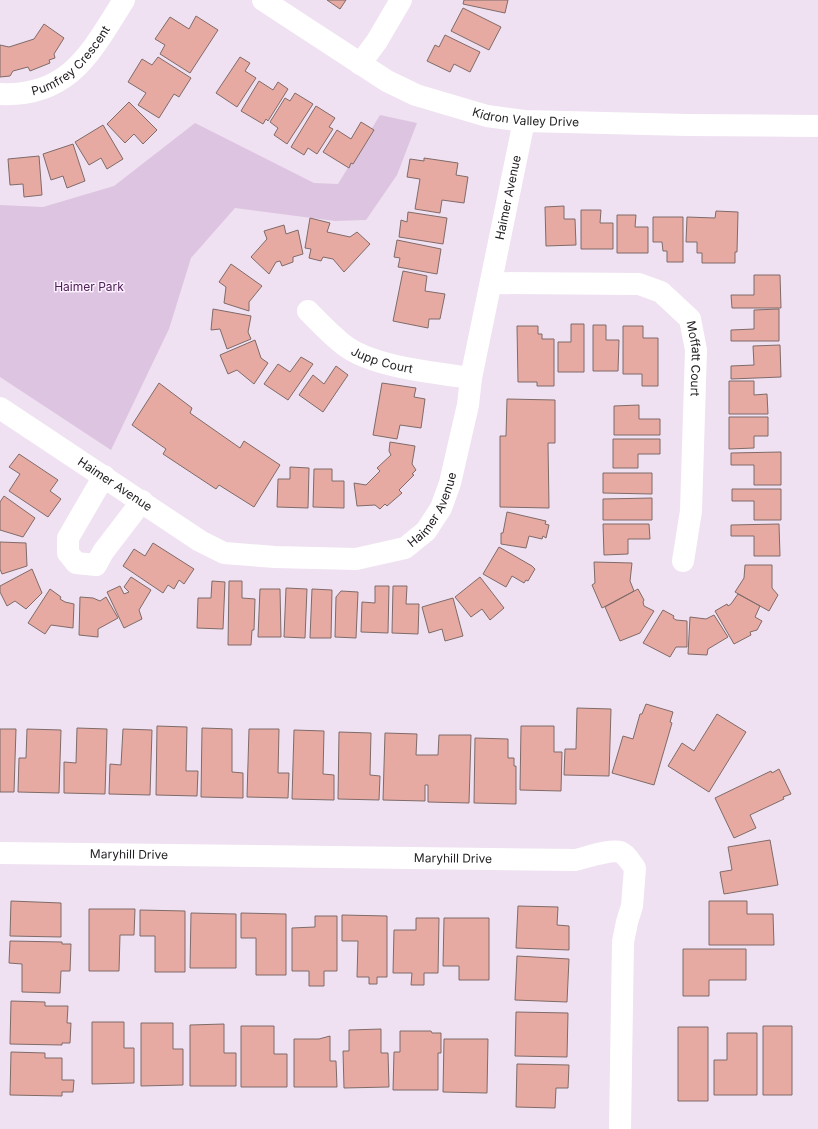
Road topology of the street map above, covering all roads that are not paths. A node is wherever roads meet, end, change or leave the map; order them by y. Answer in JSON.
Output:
{"nodes":[{"id":1,"x":124,"y":0,"type":"edge"},
{"id":2,"x":263,"y":0,"type":"edge"},
{"id":3,"x":401,"y":0,"type":"edge"},
{"id":4,"x":360,"y":64,"type":"junction"},
{"id":5,"x":0,"y":94,"type":"edge"},
{"id":6,"x":524,"y":121,"type":"junction"},
{"id":7,"x":818,"y":126,"type":"edge"},
{"id":8,"x":492,"y":283,"type":"junction"},
{"id":9,"x":308,"y":311,"type":"dead end"},
{"id":10,"x":471,"y":378,"type":"junction"},
{"id":11,"x":0,"y":408,"type":"edge"},
{"id":12,"x":104,"y":476,"type":"junction"},
{"id":13,"x":142,"y":501,"type":"junction"},
{"id":14,"x":683,"y":561,"type":"dead end"},
{"id":15,"x":0,"y":853,"type":"edge"},
{"id":16,"x":620,"y":1129,"type":"edge"}],
"edges":[{"from":1,"to":5,"type":"street","name":"Pumfrey Crescent"},
{"from":2,"to":4,"type":"street","name":"Kidron Valley Drive"},
{"from":3,"to":4,"type":"street"},
{"from":4,"to":6,"type":"street","name":"Kidron Valley Drive"},
{"from":6,"to":7,"type":"street","name":"Kidron Valley Drive"},
{"from":6,"to":8,"type":"street","name":"Haimer Avenue"},
{"from":8,"to":10,"type":"street","name":"Haimer Avenue"},
{"from":8,"to":14,"type":"street","name":"Moffatt Court"},
{"from":9,"to":10,"type":"street","name":"Jupp Court"},
{"from":10,"to":13,"type":"street","name":"Haimer Avenue"},
{"from":11,"to":12,"type":"street","name":"Haimer Avenue"},
{"from":12,"to":13,"type":"street","name":"Haimer Avenue"},
{"from":12,"to":13,"type":"street"},
{"from":15,"to":16,"type":"street","name":"Maryhill Drive"}]}
